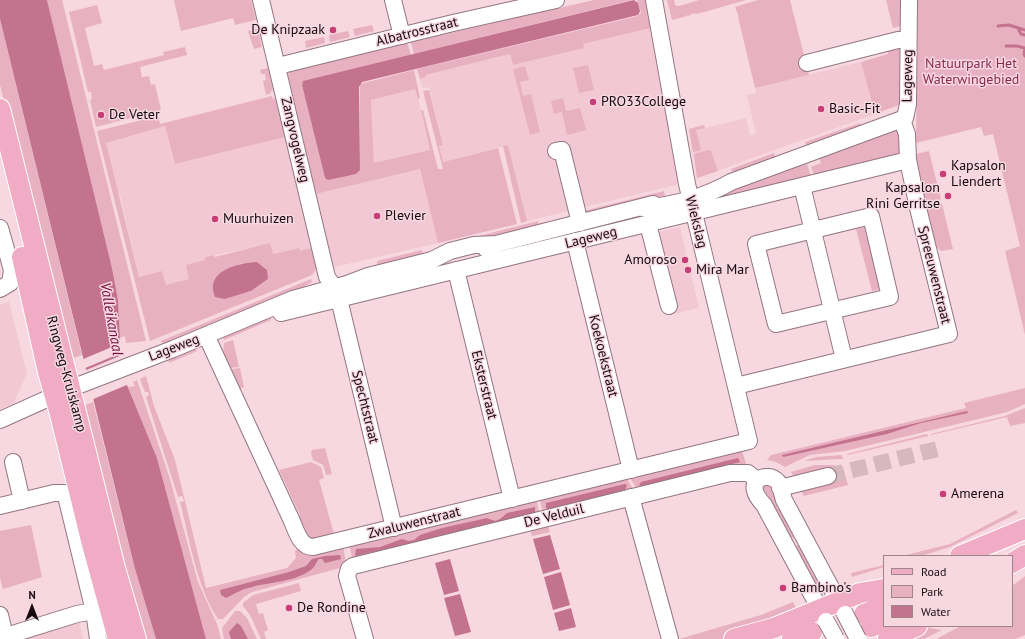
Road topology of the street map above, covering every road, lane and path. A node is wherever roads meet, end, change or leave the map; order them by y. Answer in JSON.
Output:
{"nodes":[{"id":1,"x":261,"y":0,"type":"edge"},
{"id":2,"x":393,"y":0,"type":"edge"},
{"id":3,"x":556,"y":0,"type":"edge"},
{"id":4,"x":654,"y":0,"type":"edge"},
{"id":5,"x":909,"y":0,"type":"edge"},
{"id":6,"x":494,"y":7,"type":"edge"},
{"id":7,"x":402,"y":36,"type":"junction"},
{"id":8,"x":908,"y":40,"type":"junction"},
{"id":9,"x":807,"y":63,"type":"dead end"},
{"id":10,"x":278,"y":66,"type":"junction"},
{"id":11,"x":0,"y":109,"type":"edge"},
{"id":12,"x":902,"y":120,"type":"junction"},
{"id":13,"x":556,"y":151,"type":"dead end"},
{"id":14,"x":908,"y":160,"type":"junction"},
{"id":15,"x":0,"y":166,"type":"edge"},
{"id":16,"x":802,"y":186,"type":"junction"},
{"id":17,"x":691,"y":202,"type":"junction"},
{"id":18,"x":580,"y":223,"type":"junction"},
{"id":19,"x":648,"y":224,"type":"junction"},
{"id":20,"x":0,"y":228,"type":"edge"},
{"id":21,"x":813,"y":230,"type":"junction"},
{"id":22,"x":575,"y":241,"type":"junction"},
{"id":23,"x":456,"y":270,"type":"junction"},
{"id":24,"x":5,"y":286,"type":"edge"},
{"id":25,"x":334,"y":289,"type":"junction"},
{"id":26,"x":278,"y":306,"type":"junction"},
{"id":27,"x":669,"y":306,"type":"dead end"},
{"id":28,"x":832,"y":311,"type":"junction"},
{"id":29,"x":206,"y":335,"type":"junction"},
{"id":30,"x":844,"y":359,"type":"junction"},
{"id":31,"x":736,"y":386,"type":"junction"},
{"id":32,"x":62,"y":392,"type":"junction"},
{"id":33,"x":0,"y":420,"type":"edge"},
{"id":34,"x":749,"y":441,"type":"joint"},
{"id":35,"x":13,"y":462,"type":"dead end"},
{"id":36,"x":631,"y":470,"type":"junction"},
{"id":37,"x":828,"y":476,"type":"tunnel mouth"},
{"id":38,"x":757,"y":480,"type":"junction"},
{"id":39,"x":780,"y":488,"type":"junction"},
{"id":40,"x":631,"y":498,"type":"junction"},
{"id":41,"x":512,"y":499,"type":"junction"},
{"id":42,"x":22,"y":501,"type":"junction"},
{"id":43,"x":0,"y":506,"type":"edge"},
{"id":44,"x":394,"y":528,"type":"junction"},
{"id":45,"x":1025,"y":529,"type":"edge"},
{"id":46,"x":1025,"y":536,"type":"edge"},
{"id":47,"x":962,"y":555,"type":"edge"},
{"id":48,"x":992,"y":555,"type":"edge"},
{"id":49,"x":1025,"y":556,"type":"edge"},
{"id":50,"x":1013,"y":562,"type":"edge"},
{"id":51,"x":883,"y":588,"type":"edge"},
{"id":52,"x":883,"y":607,"type":"edge"},
{"id":53,"x":94,"y":611,"type":"junction"},
{"id":54,"x":817,"y":614,"type":"junction"},
{"id":55,"x":0,"y":615,"type":"edge"},
{"id":56,"x":856,"y":618,"type":"edge"},
{"id":57,"x":915,"y":627,"type":"edge"},
{"id":58,"x":3,"y":637,"type":"edge"},
{"id":59,"x":98,"y":639,"type":"edge"},
{"id":60,"x":118,"y":639,"type":"edge"},
{"id":61,"x":136,"y":639,"type":"edge"},
{"id":62,"x":364,"y":639,"type":"edge"},
{"id":63,"x":670,"y":639,"type":"edge"},
{"id":64,"x":734,"y":639,"type":"edge"},
{"id":65,"x":792,"y":639,"type":"edge"},
{"id":66,"x":836,"y":639,"type":"edge"},
{"id":67,"x":888,"y":639,"type":"edge"}],
"edges":[{"from":1,"to":10,"type":"street","name":"Zangvogelweg"},
{"from":2,"to":7,"type":"street"},
{"from":3,"to":6,"type":"street","name":"Albatrosstraat"},
{"from":4,"to":17,"type":"street","name":"Wiekslag"},
{"from":5,"to":8,"type":"street","name":"Lageweg"},
{"from":6,"to":7,"type":"street","name":"Albatrosstraat"},
{"from":7,"to":10,"type":"street","name":"Albatrosstraat"},
{"from":8,"to":9,"type":"street","name":"Lageweg"},
{"from":8,"to":12,"type":"street","name":"Lageweg"},
{"from":10,"to":25,"type":"street","name":"Zangvogelweg"},
{"from":11,"to":32,"type":"main road","name":"Ringweg-Kruiskamp"},
{"from":12,"to":14,"type":"street","name":"Spreeuwenstraat"},
{"from":12,"to":17,"type":"street","name":"Lageweg"},
{"from":13,"to":18,"type":"street"},
{"from":14,"to":16,"type":"street","name":"Lageweg"},
{"from":14,"to":30,"type":"street","name":"Spreeuwenstraat"},
{"from":15,"to":32,"type":"main road","name":"Ringweg-Kruiskamp"},
{"from":16,"to":17,"type":"street","name":"Lageweg"},
{"from":16,"to":21,"type":"street"},
{"from":17,"to":18,"type":"street","name":"Lageweg"},
{"from":17,"to":19,"type":"street","name":"Lageweg"},
{"from":17,"to":31,"type":"street","name":"Wiekslag"},
{"from":18,"to":25,"type":"street","name":"Lageweg"},
{"from":19,"to":22,"type":"street","name":"Lageweg"},
{"from":19,"to":27,"type":"street"},
{"from":20,"to":24,"type":"street"},
{"from":21,"to":28,"type":"street"},
{"from":21,"to":28,"type":"street"},
{"from":21,"to":28,"type":"street"},
{"from":22,"to":23,"type":"street","name":"Lageweg"},
{"from":22,"to":36,"type":"street","name":"Koekoekstraat"},
{"from":23,"to":25,"type":"street","name":"Lageweg"},
{"from":23,"to":41,"type":"street","name":"Eksterstraat"},
{"from":25,"to":26,"type":"street","name":"Lageweg"},
{"from":25,"to":26,"type":"street","name":"Lageweg"},
{"from":25,"to":44,"type":"street","name":"Spechtstraat"},
{"from":26,"to":29,"type":"street","name":"Lageweg"},
{"from":28,"to":30,"type":"street"},
{"from":29,"to":32,"type":"street","name":"Lageweg"},
{"from":29,"to":44,"type":"street","name":"Zwaluwenstraat"},
{"from":30,"to":31,"type":"street","name":"Spreeuwenstraat"},
{"from":31,"to":34,"type":"street","name":"Wiekslag"},
{"from":32,"to":33,"type":"street","name":"Lageweg"},
{"from":32,"to":60,"type":"main road","name":"Ringweg-Kruiskamp"},
{"from":32,"to":61,"type":"main road","name":"Ringweg-Kruiskamp"},
{"from":34,"to":36,"type":"street","name":"Zwaluwenstraat"},
{"from":35,"to":42,"type":"street"},
{"from":36,"to":41,"type":"street","name":"Zwaluwenstraat"},
{"from":37,"to":39,"type":"street"},
{"from":38,"to":39,"type":"street","name":"De Velduil"},
{"from":38,"to":40,"type":"street","name":"De Velduil"},
{"from":38,"to":54,"type":"street"},
{"from":39,"to":56,"type":"street","name":"De Velduil"},
{"from":40,"to":62,"type":"street","name":"De Velduil"},
{"from":40,"to":63,"type":"street"},
{"from":41,"to":44,"type":"street","name":"Zwaluwenstraat"},
{"from":42,"to":43,"type":"street"},
{"from":42,"to":53,"type":"street"},
{"from":45,"to":47,"type":"main road"},
{"from":46,"to":48,"type":"main road"},
{"from":49,"to":50,"type":"main road"},
{"from":51,"to":56,"type":"main road"},
{"from":52,"to":56,"type":"main road"},
{"from":53,"to":58,"type":"street"},
{"from":53,"to":59,"type":"street"},
{"from":54,"to":56,"type":"main road"},
{"from":54,"to":64,"type":"main road"},
{"from":54,"to":65,"type":"main road"},
{"from":54,"to":66,"type":"street","bridge":true},
{"from":55,"to":58,"type":"street"},
{"from":57,"to":67,"type":"main road"}]}
